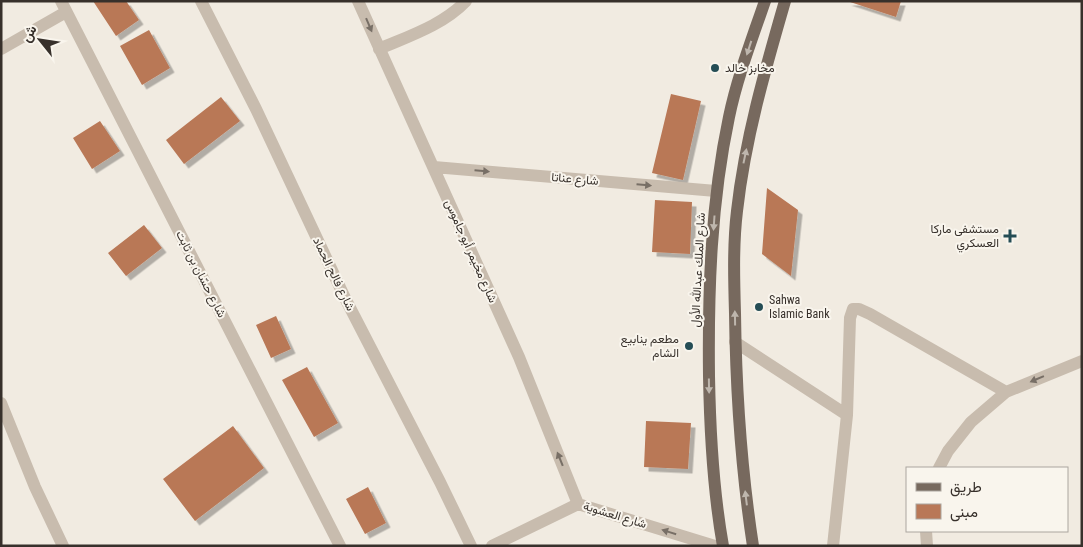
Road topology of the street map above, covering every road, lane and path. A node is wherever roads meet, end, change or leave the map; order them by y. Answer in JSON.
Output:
{"nodes":[{"id":1,"x":202,"y":1,"type":"edge"},
{"id":2,"x":358,"y":1,"type":"edge"},
{"id":3,"x":466,"y":1,"type":"edge"},
{"id":4,"x":765,"y":1,"type":"edge"},
{"id":5,"x":785,"y":1,"type":"edge"},
{"id":6,"x":64,"y":6,"type":"edge"},
{"id":7,"x":1,"y":49,"type":"edge"},
{"id":8,"x":379,"y":49,"type":"junction"},
{"id":9,"x":434,"y":167,"type":"junction"},
{"id":10,"x":716,"y":190,"type":"junction"},
{"id":11,"x":735,"y":342,"type":"junction"},
{"id":12,"x":1082,"y":360,"type":"edge"},
{"id":13,"x":1006,"y":392,"type":"junction"},
{"id":14,"x":1,"y":403,"type":"edge"},
{"id":15,"x":847,"y":415,"type":"junction"},
{"id":16,"x":940,"y":467,"type":"edge"},
{"id":17,"x":578,"y":504,"type":"junction"},
{"id":18,"x":926,"y":532,"type":"edge"},
{"id":19,"x":63,"y":546,"type":"edge"},
{"id":20,"x":340,"y":546,"type":"edge"},
{"id":21,"x":471,"y":546,"type":"edge"},
{"id":22,"x":492,"y":546,"type":"edge"},
{"id":23,"x":715,"y":546,"type":"edge"},
{"id":24,"x":723,"y":546,"type":"edge"},
{"id":25,"x":753,"y":546,"type":"edge"},
{"id":26,"x":833,"y":546,"type":"edge"},
{"id":27,"x":927,"y":546,"type":"edge"}],
"edges":[{"from":1,"to":21,"type":"street","name":"شارع فالح الحماد"},
{"from":2,"to":8,"type":"street","name":"شارع مخيمر أبو جاموس","one_way":true},
{"from":3,"to":8,"type":"street"},
{"from":4,"to":10,"type":"main road","name":"شارع الملك عبدالله الأول","one_way":true},
{"from":11,"to":5,"type":"main road","one_way":true},
{"from":6,"to":7,"type":"street"},
{"from":6,"to":20,"type":"street","name":"شارع حسّان بن ثابت"},
{"from":8,"to":9,"type":"street","name":"شارع مخيمر أبو جاموس"},
{"from":9,"to":10,"type":"street","name":"شارع عناتا","one_way":true},
{"from":17,"to":9,"type":"street","name":"شارع مخيمر أبو جاموس","one_way":true},
{"from":10,"to":24,"type":"main road","name":"شارع الملك عبدالله الأول","one_way":true},
{"from":11,"to":15,"type":"street"},
{"from":25,"to":11,"type":"main road","one_way":true},
{"from":12,"to":13,"type":"street","one_way":true},
{"from":13,"to":15,"type":"street"},
{"from":13,"to":16,"type":"street"},
{"from":14,"to":19,"type":"street"},
{"from":15,"to":26,"type":"street"},
{"from":17,"to":22,"type":"street","name":"شارع العشوية"},
{"from":23,"to":17,"type":"street","name":"شارع العشوية","one_way":true},
{"from":18,"to":27,"type":"street"}]}
